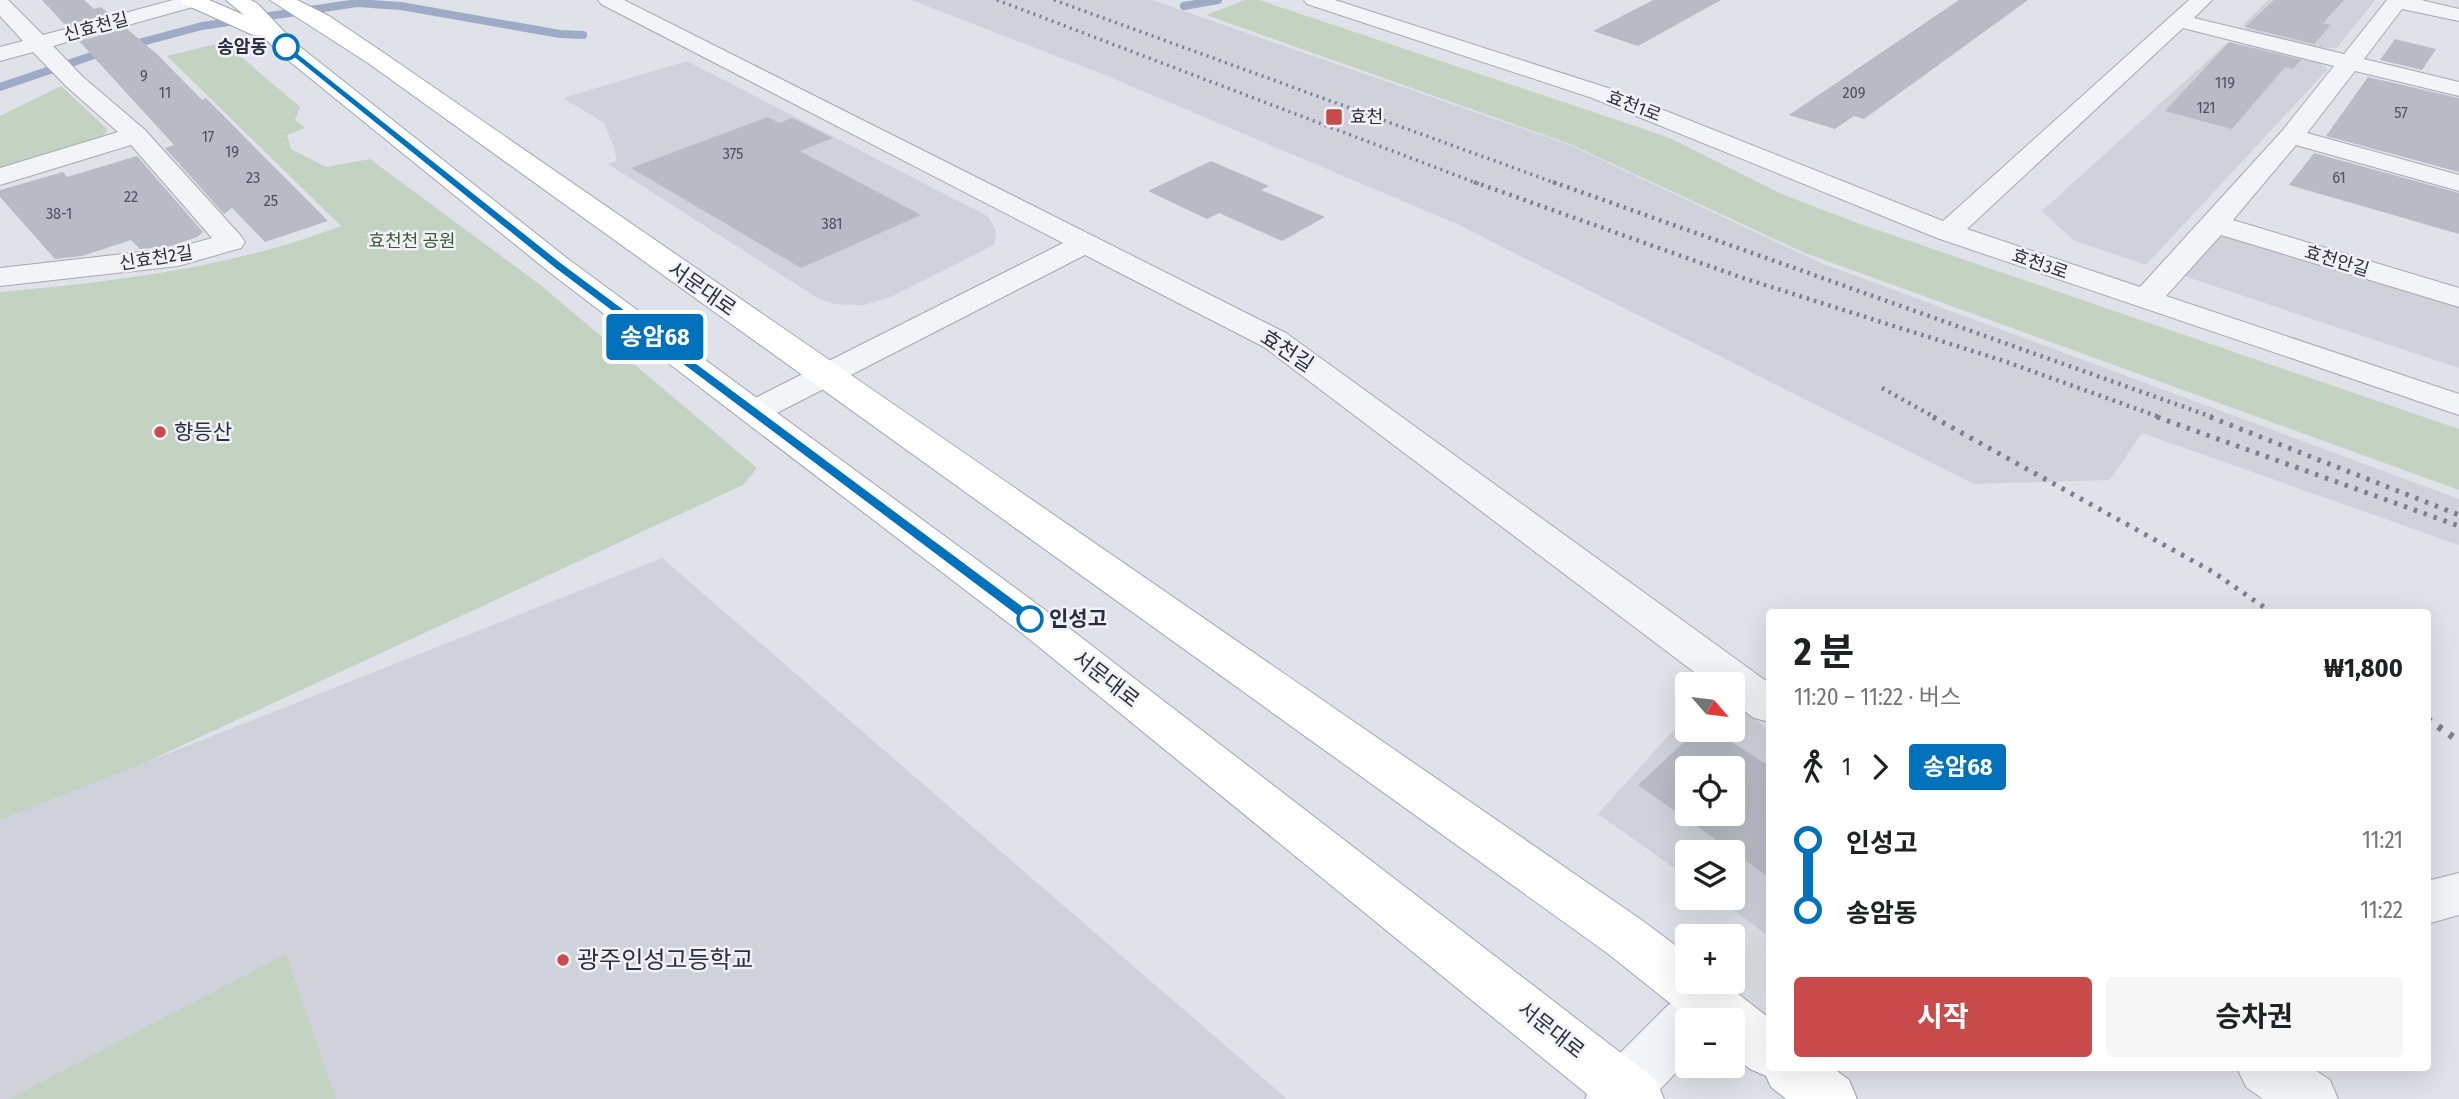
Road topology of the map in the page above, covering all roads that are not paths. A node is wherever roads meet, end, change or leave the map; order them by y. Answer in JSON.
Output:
{"nodes":[{"id":1,"x":608,"y":0,"type":"edge"},
{"id":2,"x":1314,"y":0,"type":"edge"},
{"id":3,"x":2201,"y":0,"type":"edge"},
{"id":4,"x":192,"y":1,"type":"edge"},
{"id":5,"x":291,"y":1,"type":"edge"},
{"id":6,"x":2397,"y":1,"type":"edge"},
{"id":7,"x":0,"y":4,"type":"edge"},
{"id":8,"x":239,"y":9,"type":"edge"},
{"id":9,"x":2459,"y":15,"type":"edge"},
{"id":10,"x":2179,"y":21,"type":"junction"},
{"id":11,"x":9,"y":24,"type":"edge"},
{"id":12,"x":46,"y":50,"type":"junction"},
{"id":13,"x":0,"y":54,"type":"edge"},
{"id":14,"x":2349,"y":63,"type":"junction"},
{"id":15,"x":2459,"y":89,"type":"edge"},
{"id":16,"x":136,"y":135,"type":"junction"},
{"id":17,"x":2291,"y":136,"type":"junction"},
{"id":18,"x":0,"y":177,"type":"edge"},
{"id":19,"x":2459,"y":183,"type":"edge"},
{"id":20,"x":2215,"y":224,"type":"junction"},
{"id":21,"x":1947,"y":232,"type":"junction"},
{"id":22,"x":1086,"y":243,"type":"junction"},
{"id":23,"x":0,"y":248,"type":"edge"},
{"id":24,"x":10,"y":276,"type":"edge"},
{"id":25,"x":2459,"y":298,"type":"edge"},
{"id":26,"x":2145,"y":300,"type":"junction"},
{"id":27,"x":827,"y":375,"type":"junction"},
{"id":28,"x":2459,"y":405,"type":"edge"},
{"id":29,"x":755,"y":411,"type":"junction"},
{"id":30,"x":1766,"y":704,"type":"edge"},
{"id":31,"x":2459,"y":894,"type":"edge"},
{"id":32,"x":2431,"y":902,"type":"edge"},
{"id":33,"x":1700,"y":1008,"type":"edge"},
{"id":34,"x":1745,"y":1037,"type":"edge"},
{"id":35,"x":1675,"y":1049,"type":"edge"},
{"id":36,"x":1766,"y":1049,"type":"edge"},
{"id":37,"x":1794,"y":1071,"type":"edge"},
{"id":38,"x":2269,"y":1071,"type":"edge"},
{"id":39,"x":1624,"y":1095,"type":"edge"},
{"id":40,"x":1829,"y":1099,"type":"edge"},
{"id":41,"x":2310,"y":1099,"type":"edge"}],
"edges":[{"from":1,"to":22,"type":"street","name":"효천길"},
{"from":2,"to":21,"type":"street","name":"효천1로"},
{"from":3,"to":10,"type":"street"},
{"from":4,"to":8,"type":"main road"},
{"from":4,"to":12,"type":"street","name":"신효천길"},
{"from":5,"to":27,"type":"main road","name":"서문대로"},
{"from":6,"to":9,"type":"street"},
{"from":6,"to":14,"type":"street"},
{"from":7,"to":11,"type":"street","name":"신효천2길"},
{"from":8,"to":29,"type":"main road","name":"서문대로"},
{"from":10,"to":14,"type":"street"},
{"from":10,"to":21,"type":"street"},
{"from":11,"to":12,"type":"street","name":"신효천2길"},
{"from":12,"to":13,"type":"street","name":"신효천길"},
{"from":12,"to":16,"type":"street","name":"신효천2길"},
{"from":14,"to":15,"type":"street"},
{"from":14,"to":17,"type":"street"},
{"from":16,"to":18,"type":"street"},
{"from":16,"to":24,"type":"street","name":"신효천2길"},
{"from":17,"to":19,"type":"street"},
{"from":17,"to":20,"type":"street"},
{"from":20,"to":25,"type":"street","name":"효천안길"},
{"from":20,"to":26,"type":"street"},
{"from":21,"to":26,"type":"street","name":"효천3로"},
{"from":22,"to":27,"type":"street"},
{"from":22,"to":30,"type":"street","name":"효천길"},
{"from":23,"to":24,"type":"street","name":"신효천2길"},
{"from":26,"to":28,"type":"street","name":"효천3로"},
{"from":27,"to":29,"type":"street"},
{"from":27,"to":33,"type":"main road","name":"서문대로"},
{"from":29,"to":39,"type":"main road","name":"서문대로"},
{"from":31,"to":32,"type":"street"},
{"from":34,"to":36,"type":"main road","name":"서문대로"},
{"from":35,"to":39,"type":"street"},
{"from":37,"to":40,"type":"main road"},
{"from":38,"to":41,"type":"street"}]}
